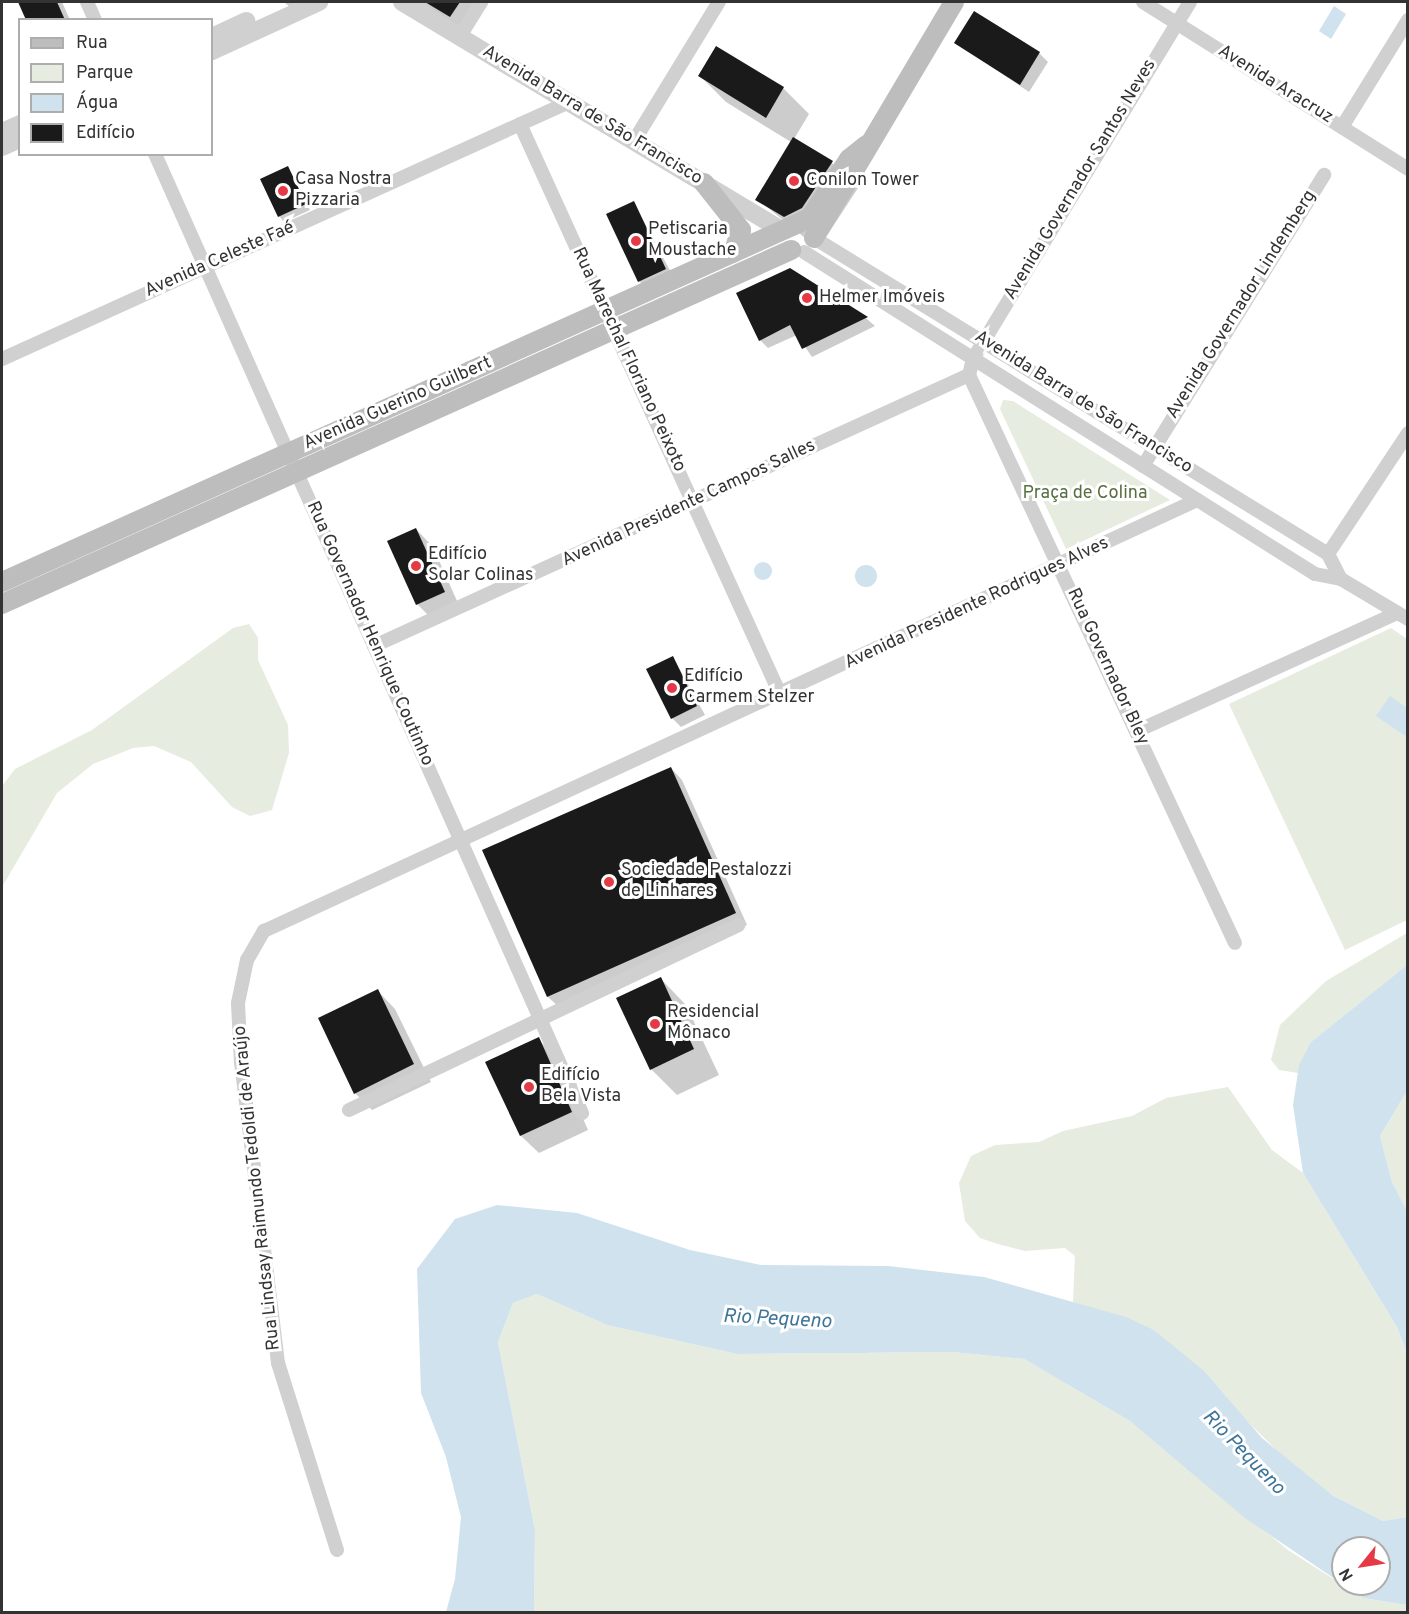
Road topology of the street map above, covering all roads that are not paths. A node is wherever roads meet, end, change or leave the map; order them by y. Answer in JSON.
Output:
{"nodes":[{"id":1,"x":87,"y":2,"type":"edge"},
{"id":2,"x":290,"y":2,"type":"edge"},
{"id":3,"x":319,"y":2,"type":"edge"},
{"id":4,"x":402,"y":2,"type":"edge"},
{"id":5,"x":481,"y":2,"type":"edge"},
{"id":6,"x":719,"y":2,"type":"edge"},
{"id":7,"x":954,"y":2,"type":"edge"},
{"id":8,"x":1143,"y":2,"type":"edge"},
{"id":9,"x":1190,"y":2,"type":"edge"},
{"id":10,"x":94,"y":18,"type":"edge"},
{"id":11,"x":1407,"y":20,"type":"edge"},
{"id":12,"x":1177,"y":23,"type":"junction"},
{"id":13,"x":460,"y":36,"type":"junction"},
{"id":14,"x":213,"y":37,"type":"edge"},
{"id":15,"x":213,"y":51,"type":"edge"},
{"id":16,"x":569,"y":102,"type":"junction"},
{"id":17,"x":520,"y":124,"type":"junction"},
{"id":18,"x":18,"y":125,"type":"edge"},
{"id":19,"x":1342,"y":128,"type":"junction"},
{"id":20,"x":2,"y":132,"type":"edge"},
{"id":21,"x":18,"y":140,"type":"edge"},
{"id":22,"x":634,"y":141,"type":"junction"},
{"id":23,"x":866,"y":145,"type":"junction"},
{"id":24,"x":2,"y":147,"type":"edge"},
{"id":25,"x":156,"y":156,"type":"edge"},
{"id":26,"x":1407,"y":169,"type":"edge"},
{"id":27,"x":1324,"y":175,"type":"dead end"},
{"id":28,"x":704,"y":183,"type":"junction"},
{"id":29,"x":788,"y":227,"type":"junction"},
{"id":30,"x":803,"y":247,"type":"junction"},
{"id":31,"x":733,"y":253,"type":"junction"},
{"id":32,"x":205,"y":267,"type":"junction"},
{"id":33,"x":605,"y":310,"type":"junction"},
{"id":34,"x":614,"y":329,"type":"junction"},
{"id":35,"x":983,"y":342,"type":"junction"},
{"id":36,"x":2,"y":359,"type":"edge"},
{"id":37,"x":973,"y":359,"type":"junction"},
{"id":38,"x":969,"y":375,"type":"junction"},
{"id":39,"x":1407,"y":433,"type":"edge"},
{"id":40,"x":1154,"y":446,"type":"junction"},
{"id":41,"x":288,"y":453,"type":"junction"},
{"id":42,"x":1143,"y":466,"type":"junction"},
{"id":43,"x":296,"y":472,"type":"junction"},
{"id":44,"x":1197,"y":500,"type":"junction"},
{"id":45,"x":693,"y":504,"type":"junction"},
{"id":46,"x":1328,"y":554,"type":"junction"},
{"id":47,"x":1060,"y":567,"type":"junction"},
{"id":48,"x":1341,"y":579,"type":"junction"},
{"id":49,"x":2,"y":582,"type":"edge"},
{"id":50,"x":2,"y":604,"type":"edge"},
{"id":51,"x":1402,"y":616,"type":"edge"},
{"id":52,"x":374,"y":646,"type":"junction"},
{"id":53,"x":780,"y":694,"type":"junction"},
{"id":54,"x":1137,"y":731,"type":"junction"},
{"id":55,"x":460,"y":838,"type":"junction"},
{"id":56,"x":738,"y":925,"type":"dead end"},
{"id":57,"x":1235,"y":944,"type":"dead end"},
{"id":58,"x":540,"y":1017,"type":"junction"},
{"id":59,"x":350,"y":1110,"type":"dead end"},
{"id":60,"x":582,"y":1113,"type":"dead end"},
{"id":61,"x":337,"y":1550,"type":"dead end"}],
"edges":[{"from":1,"to":10,"type":"street"},
{"from":2,"to":14,"type":"street"},
{"from":3,"to":15,"type":"street"},
{"from":4,"to":13,"type":"street","name":"Avenida Barra de São Francisco"},
{"from":5,"to":13,"type":"street"},
{"from":6,"to":22,"type":"street"},
{"from":7,"to":23,"type":"main road"},
{"from":8,"to":12,"type":"street","name":"Avenida Aracruz"},
{"from":9,"to":12,"type":"street","name":"Avenida Governador Santos Neves"},
{"from":11,"to":19,"type":"street"},
{"from":12,"to":19,"type":"street","name":"Avenida Aracruz"},
{"from":12,"to":35,"type":"street","name":"Avenida Governador Santos Neves"},
{"from":13,"to":16,"type":"street","name":"Avenida Barra de São Francisco"},
{"from":16,"to":17,"type":"street","name":"Avenida Celeste Faé"},
{"from":16,"to":22,"type":"street","name":"Avenida Barra de São Francisco"},
{"from":17,"to":32,"type":"street","name":"Avenida Celeste Faé"},
{"from":17,"to":33,"type":"street","name":"Rua Marechal Floriano Peixoto"},
{"from":18,"to":20,"type":"street"},
{"from":19,"to":26,"type":"street","name":"Avenida Aracruz"},
{"from":21,"to":24,"type":"street"},
{"from":22,"to":28,"type":"street","name":"Avenida Barra de São Francisco"},
{"from":23,"to":29,"type":"main road","name":"Avenida Guerino Guilbert"},
{"from":23,"to":30,"type":"main road"},
{"from":25,"to":32,"type":"street","name":"Rua Governador Henrique Coutinho"},
{"from":27,"to":40,"type":"street","name":"Avenida Governador Lindemberg"},
{"from":28,"to":29,"type":"street","name":"Avenida Barra de São Francisco"},
{"from":28,"to":31,"type":"main road"},
{"from":29,"to":30,"type":"main road"},
{"from":29,"to":31,"type":"main road","name":"Avenida Guerino Guilbert"},
{"from":30,"to":34,"type":"main road","name":"Avenida Guerino Guilbert"},
{"from":30,"to":35,"type":"street","name":"Avenida Barra de São Francisco"},
{"from":30,"to":37,"type":"street","name":"Avenida Barra de São Francisco"},
{"from":31,"to":33,"type":"main road","name":"Avenida Guerino Guilbert"},
{"from":32,"to":36,"type":"street","name":"Avenida Celeste Faé"},
{"from":32,"to":41,"type":"street","name":"Rua Governador Henrique Coutinho"},
{"from":33,"to":34,"type":"street","name":"Rua Marechal Floriano Peixoto"},
{"from":33,"to":41,"type":"main road","name":"Avenida Guerino Guilbert"},
{"from":34,"to":43,"type":"main road","name":"Avenida Guerino Guilbert"},
{"from":34,"to":45,"type":"street","name":"Rua Marechal Floriano Peixoto"},
{"from":35,"to":37,"type":"street","name":"Avenida Governador Santos Neves"},
{"from":35,"to":40,"type":"street","name":"Avenida Barra de São Francisco"},
{"from":37,"to":38,"type":"street"},
{"from":37,"to":42,"type":"street","name":"Avenida Barra de São Francisco"},
{"from":38,"to":45,"type":"street","name":"Avenida Presidente Campos Salles"},
{"from":38,"to":47,"type":"street","name":"Rua Governador Bley"},
{"from":39,"to":46,"type":"street"},
{"from":40,"to":42,"type":"street","name":"Avenida Governador Lindemberg"},
{"from":40,"to":46,"type":"street","name":"Avenida Barra de São Francisco"},
{"from":41,"to":43,"type":"street","name":"Rua Governador Henrique Coutinho"},
{"from":41,"to":49,"type":"main road","name":"Avenida Guerino Guilbert"},
{"from":42,"to":44,"type":"street","name":"Avenida Barra de São Francisco"},
{"from":43,"to":50,"type":"main road","name":"Avenida Guerino Guilbert"},
{"from":43,"to":52,"type":"street","name":"Rua Governador Henrique Coutinho"},
{"from":44,"to":47,"type":"street","name":"Avenida Presidente Rodrigues Alves"},
{"from":44,"to":48,"type":"street","name":"Avenida Barra de São Francisco"},
{"from":45,"to":52,"type":"street","name":"Avenida Presidente Campos Salles"},
{"from":45,"to":53,"type":"street","name":"Rua Marechal Floriano Peixoto"},
{"from":46,"to":48,"type":"street"},
{"from":47,"to":53,"type":"street","name":"Avenida Presidente Rodrigues Alves"},
{"from":47,"to":54,"type":"street","name":"Rua Governador Bley"},
{"from":48,"to":51,"type":"street","name":"Avenida Barra de São Francisco"},
{"from":51,"to":54,"type":"street"},
{"from":52,"to":55,"type":"street","name":"Rua Governador Henrique Coutinho"},
{"from":53,"to":55,"type":"street","name":"Avenida Presidente Rodrigues Alves"},
{"from":54,"to":57,"type":"street","name":"Rua Governador Bley"},
{"from":55,"to":58,"type":"street","name":"Rua Governador Henrique Coutinho"},
{"from":55,"to":61,"type":"street","name":"Rua Lindsay Raimundo Tedoldi de Araújo"},
{"from":56,"to":58,"type":"street"},
{"from":58,"to":59,"type":"street"},
{"from":58,"to":60,"type":"street","name":"Rua Governador Henrique Coutinho"}]}
